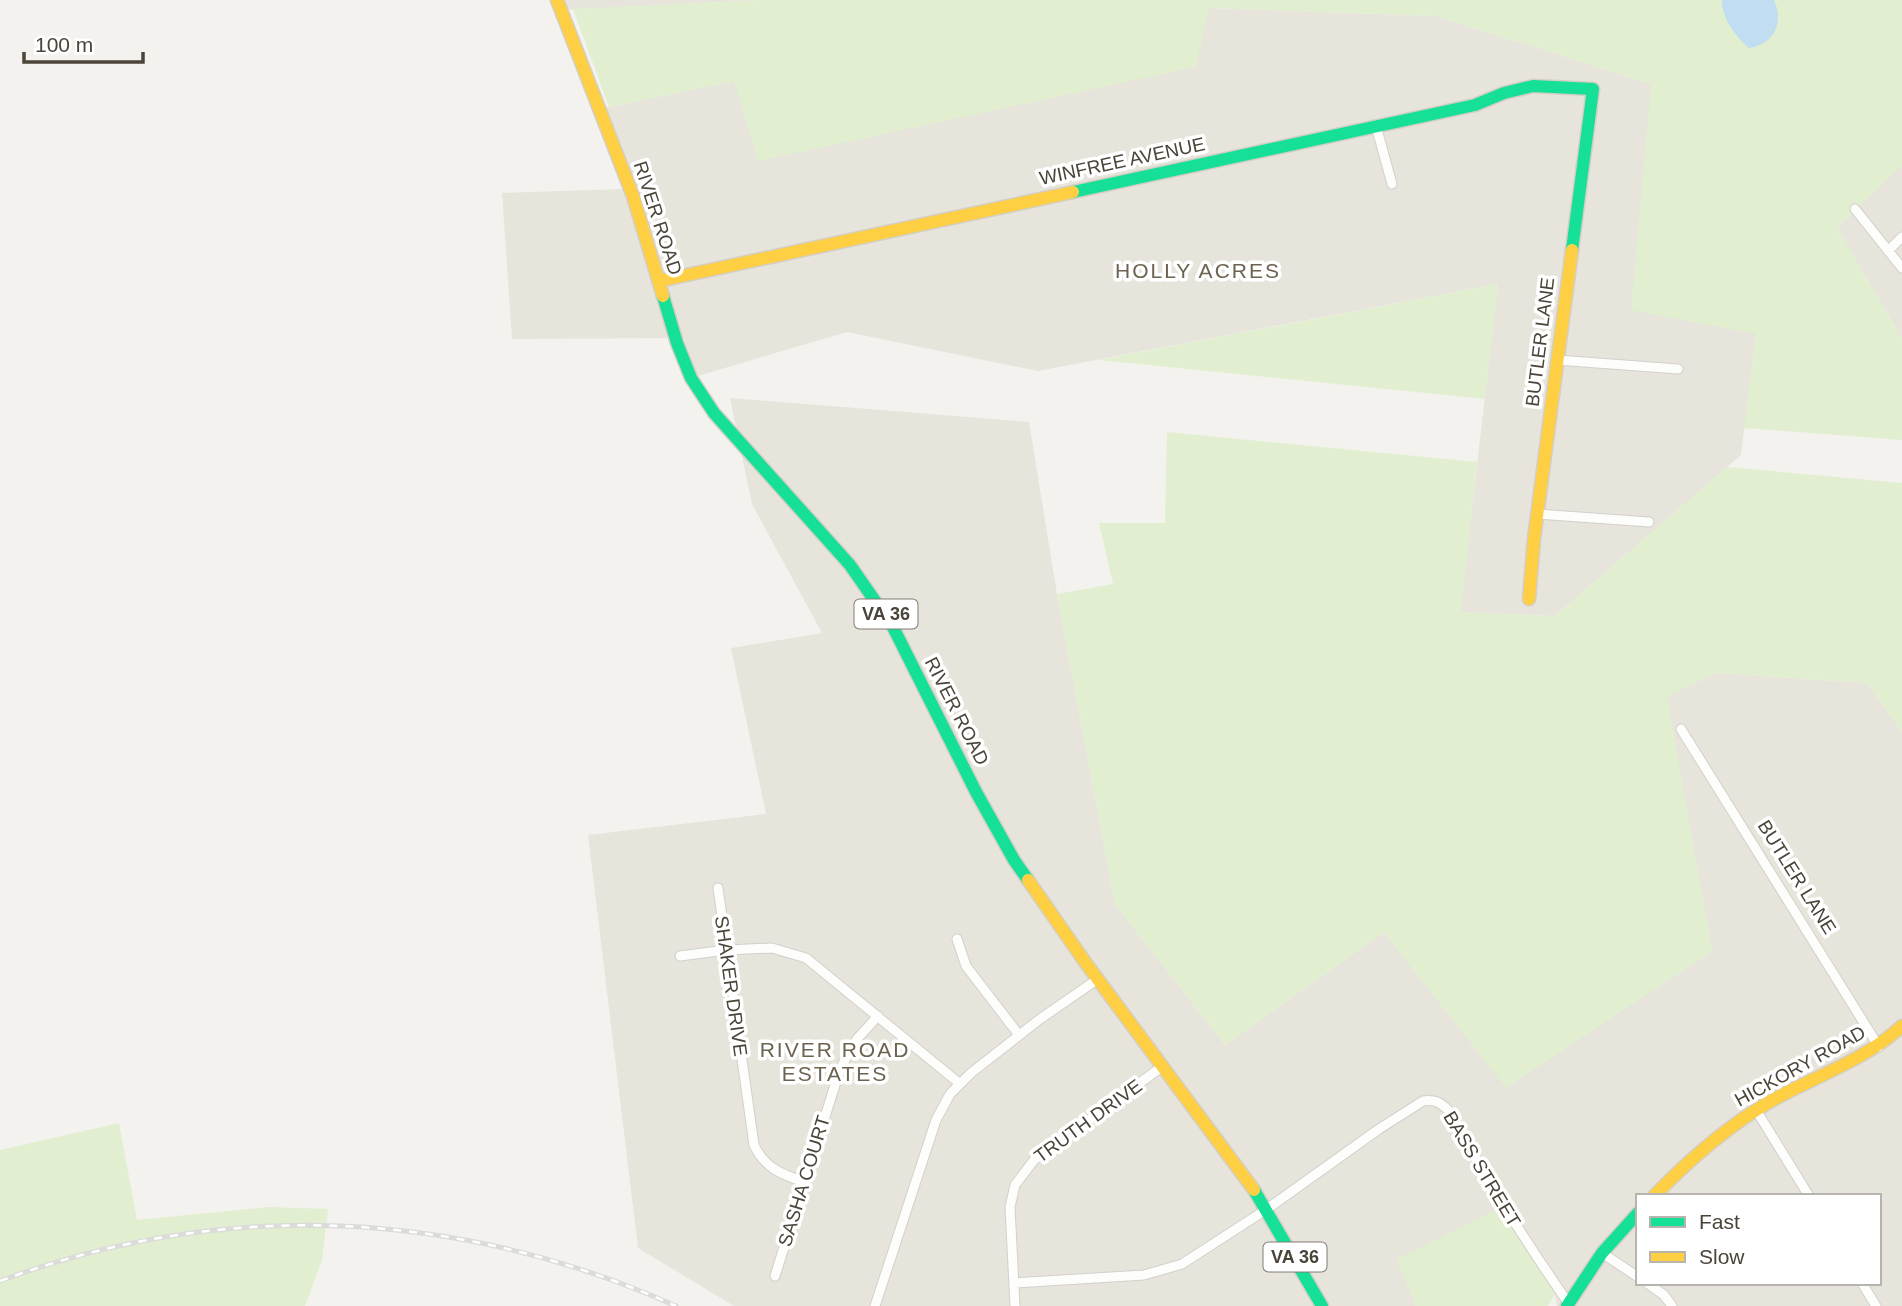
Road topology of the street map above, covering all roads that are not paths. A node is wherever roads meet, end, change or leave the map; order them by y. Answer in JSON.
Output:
{"nodes":[{"id":1,"x":557,"y":0,"type":"edge"},
{"id":2,"x":1593,"y":89,"type":"joint"},
{"id":3,"x":1376,"y":126,"type":"junction"},
{"id":4,"x":1392,"y":184,"type":"dead end"},
{"id":5,"x":1855,"y":209,"type":"dead end"},
{"id":6,"x":1902,"y":237,"type":"edge"},
{"id":7,"x":1888,"y":251,"type":"junction"},
{"id":8,"x":1902,"y":268,"type":"edge"},
{"id":9,"x":659,"y":281,"type":"junction"},
{"id":10,"x":1557,"y":360,"type":"junction"},
{"id":11,"x":1678,"y":369,"type":"dead end"},
{"id":12,"x":1537,"y":514,"type":"junction"},
{"id":13,"x":1650,"y":522,"type":"dead end"},
{"id":14,"x":1529,"y":599,"type":"dead end"},
{"id":15,"x":1681,"y":729,"type":"dead end"},
{"id":16,"x":718,"y":888,"type":"dead end"},
{"id":17,"x":957,"y":939,"type":"dead end"},
{"id":18,"x":726,"y":950,"type":"junction"},
{"id":19,"x":680,"y":956,"type":"dead end"},
{"id":20,"x":1098,"y":979,"type":"junction"},
{"id":21,"x":878,"y":1016,"type":"junction"},
{"id":22,"x":1902,"y":1026,"type":"edge"},
{"id":23,"x":1019,"y":1035,"type":"junction"},
{"id":24,"x":1879,"y":1047,"type":"junction"},
{"id":25,"x":1163,"y":1066,"type":"junction"},
{"id":26,"x":960,"y":1083,"type":"junction"},
{"id":27,"x":1756,"y":1110,"type":"junction"},
{"id":28,"x":804,"y":1182,"type":"junction"},
{"id":29,"x":1656,"y":1194,"type":"edge"},
{"id":30,"x":1808,"y":1194,"type":"edge"},
{"id":31,"x":1267,"y":1209,"type":"junction"},
{"id":32,"x":1636,"y":1215,"type":"edge"},
{"id":33,"x":1602,"y":1253,"type":"junction"},
{"id":34,"x":775,"y":1276,"type":"dead end"},
{"id":35,"x":1636,"y":1276,"type":"edge"},
{"id":36,"x":1014,"y":1283,"type":"junction"},
{"id":37,"x":1650,"y":1285,"type":"edge"},
{"id":38,"x":1863,"y":1285,"type":"edge"},
{"id":39,"x":1568,"y":1305,"type":"edge"},
{"id":40,"x":875,"y":1306,"type":"edge"},
{"id":41,"x":1015,"y":1306,"type":"edge"},
{"id":42,"x":1322,"y":1306,"type":"edge"},
{"id":43,"x":1672,"y":1306,"type":"edge"},
{"id":44,"x":1876,"y":1306,"type":"edge"}],
"edges":[{"from":1,"to":9,"type":"main road","name":"RIVER ROAD","number":"VA 36"},
{"from":2,"to":3,"type":"main road","name":"WINFREE AVENUE"},
{"from":2,"to":10,"type":"main road","name":"BUTLER LANE"},
{"from":3,"to":4,"type":"street"},
{"from":3,"to":9,"type":"main road","name":"WINFREE AVENUE"},
{"from":5,"to":7,"type":"street"},
{"from":6,"to":7,"type":"street"},
{"from":7,"to":8,"type":"street"},
{"from":9,"to":20,"type":"main road","name":"RIVER ROAD","number":"VA 36"},
{"from":10,"to":11,"type":"street"},
{"from":10,"to":12,"type":"main road","name":"BUTLER LANE"},
{"from":12,"to":13,"type":"street"},
{"from":12,"to":14,"type":"main road","name":"BUTLER LANE"},
{"from":15,"to":24,"type":"street","name":"BUTLER LANE"},
{"from":16,"to":18,"type":"street","name":"SHAKER DRIVE"},
{"from":17,"to":23,"type":"street"},
{"from":18,"to":19,"type":"street"},
{"from":18,"to":21,"type":"street"},
{"from":18,"to":28,"type":"street","name":"SHAKER DRIVE"},
{"from":20,"to":23,"type":"street"},
{"from":20,"to":25,"type":"main road","name":"RIVER ROAD","number":"VA 36"},
{"from":21,"to":26,"type":"street"},
{"from":21,"to":28,"type":"street","name":"SASHA COURT"},
{"from":22,"to":24,"type":"main road","name":"HICKORY ROAD"},
{"from":23,"to":26,"type":"street"},
{"from":24,"to":27,"type":"main road","name":"HICKORY ROAD"},
{"from":25,"to":31,"type":"main road","name":"RIVER ROAD","number":"VA 36"},
{"from":25,"to":36,"type":"street","name":"TRUTH DRIVE"},
{"from":26,"to":40,"type":"street"},
{"from":27,"to":29,"type":"main road","name":"HICKORY ROAD"},
{"from":27,"to":30,"type":"street"},
{"from":28,"to":34,"type":"street","name":"SASHA COURT"},
{"from":31,"to":36,"type":"street"},
{"from":31,"to":39,"type":"street","name":"BASS STREET"},
{"from":31,"to":42,"type":"main road","name":"RIVER ROAD","number":"VA 36"},
{"from":32,"to":33,"type":"main road"},
{"from":33,"to":35,"type":"street"},
{"from":33,"to":39,"type":"main road"},
{"from":36,"to":41,"type":"street","name":"TRUTH DRIVE"},
{"from":37,"to":43,"type":"street"},
{"from":38,"to":44,"type":"street"}]}
